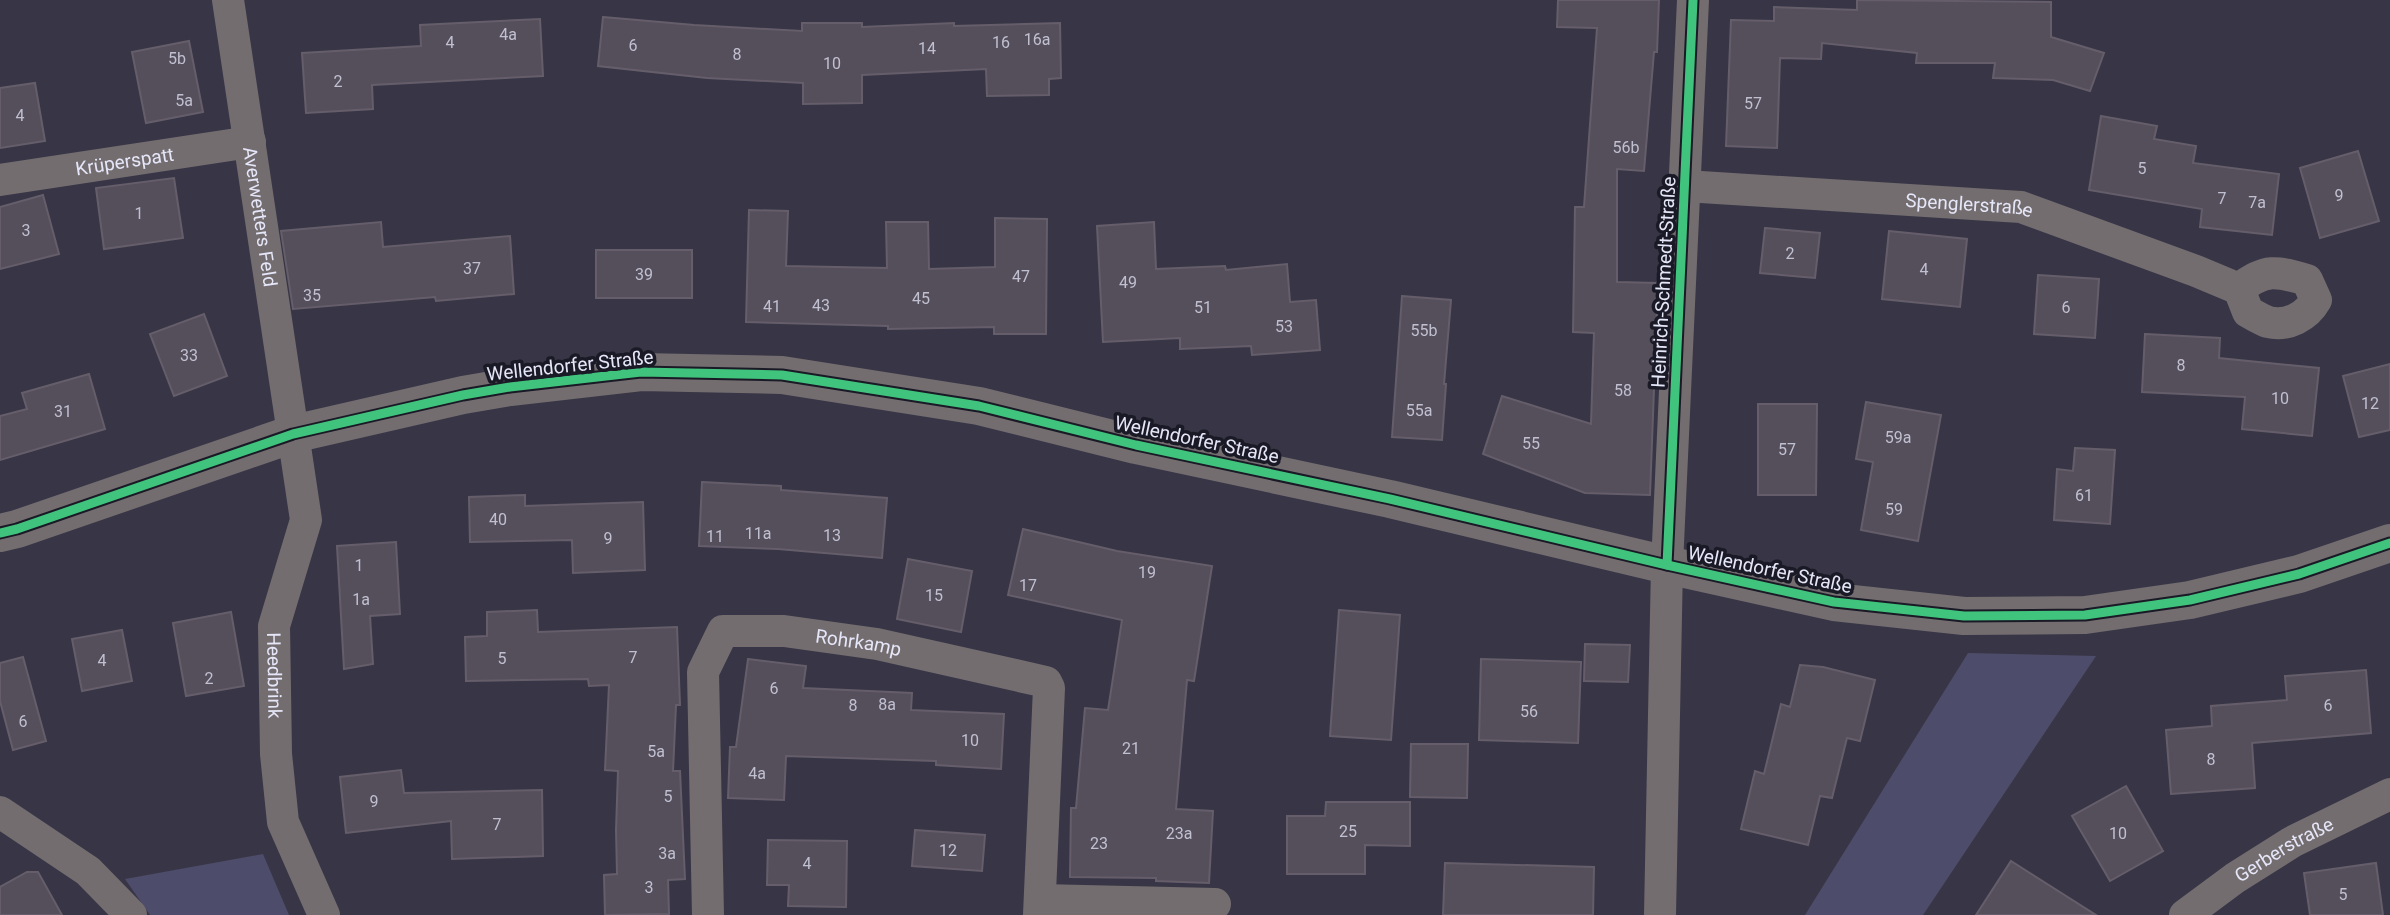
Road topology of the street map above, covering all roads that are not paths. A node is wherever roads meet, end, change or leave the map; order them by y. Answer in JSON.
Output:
{"nodes":[{"id":1,"x":228,"y":0,"type":"edge"},
{"id":2,"x":1693,"y":0,"type":"edge"},
{"id":3,"x":250,"y":142,"type":"junction"},
{"id":4,"x":0,"y":180,"type":"edge"},
{"id":5,"x":1685,"y":186,"type":"junction"},
{"id":6,"x":2239,"y":289,"type":"dead end"},
{"id":7,"x":293,"y":434,"type":"junction"},
{"id":8,"x":0,"y":533,"type":"edge"},
{"id":9,"x":2390,"y":543,"type":"edge"},
{"id":10,"x":1667,"y":565,"type":"junction"},
{"id":11,"x":2390,"y":794,"type":"edge"},
{"id":12,"x":0,"y":812,"type":"edge"},
{"id":13,"x":1215,"y":904,"type":"dead end"},
{"id":14,"x":1040,"y":907,"type":"edge"},
{"id":15,"x":131,"y":915,"type":"edge"},
{"id":16,"x":324,"y":915,"type":"edge"},
{"id":17,"x":708,"y":915,"type":"edge"},
{"id":18,"x":1660,"y":915,"type":"edge"},
{"id":19,"x":2185,"y":915,"type":"edge"}],
"edges":[{"from":1,"to":3,"type":"street","name":"Averwetters Feld"},
{"from":2,"to":5,"type":"street","name":"Heinrich-Schmedt-Straße"},
{"from":3,"to":4,"type":"street","name":"Krüperspatt"},
{"from":3,"to":7,"type":"street","name":"Averwetters Feld"},
{"from":5,"to":6,"type":"street","name":"Spenglerstraße"},
{"from":5,"to":10,"type":"street","name":"Heinrich-Schmedt-Straße"},
{"from":7,"to":8,"type":"street","name":"Wellendorfer Straße"},
{"from":7,"to":10,"type":"street","name":"Wellendorfer Straße"},
{"from":7,"to":16,"type":"street","name":"Heedbrink"},
{"from":9,"to":10,"type":"street","name":"Wellendorfer Straße"},
{"from":10,"to":18,"type":"street","name":"Heinrich-Schmedt-Straße"},
{"from":11,"to":19,"type":"street","name":"Gerberstraße"},
{"from":12,"to":15,"type":"street"},
{"from":13,"to":14,"type":"street"},
{"from":14,"to":17,"type":"street","name":"Rohrkamp"}]}
